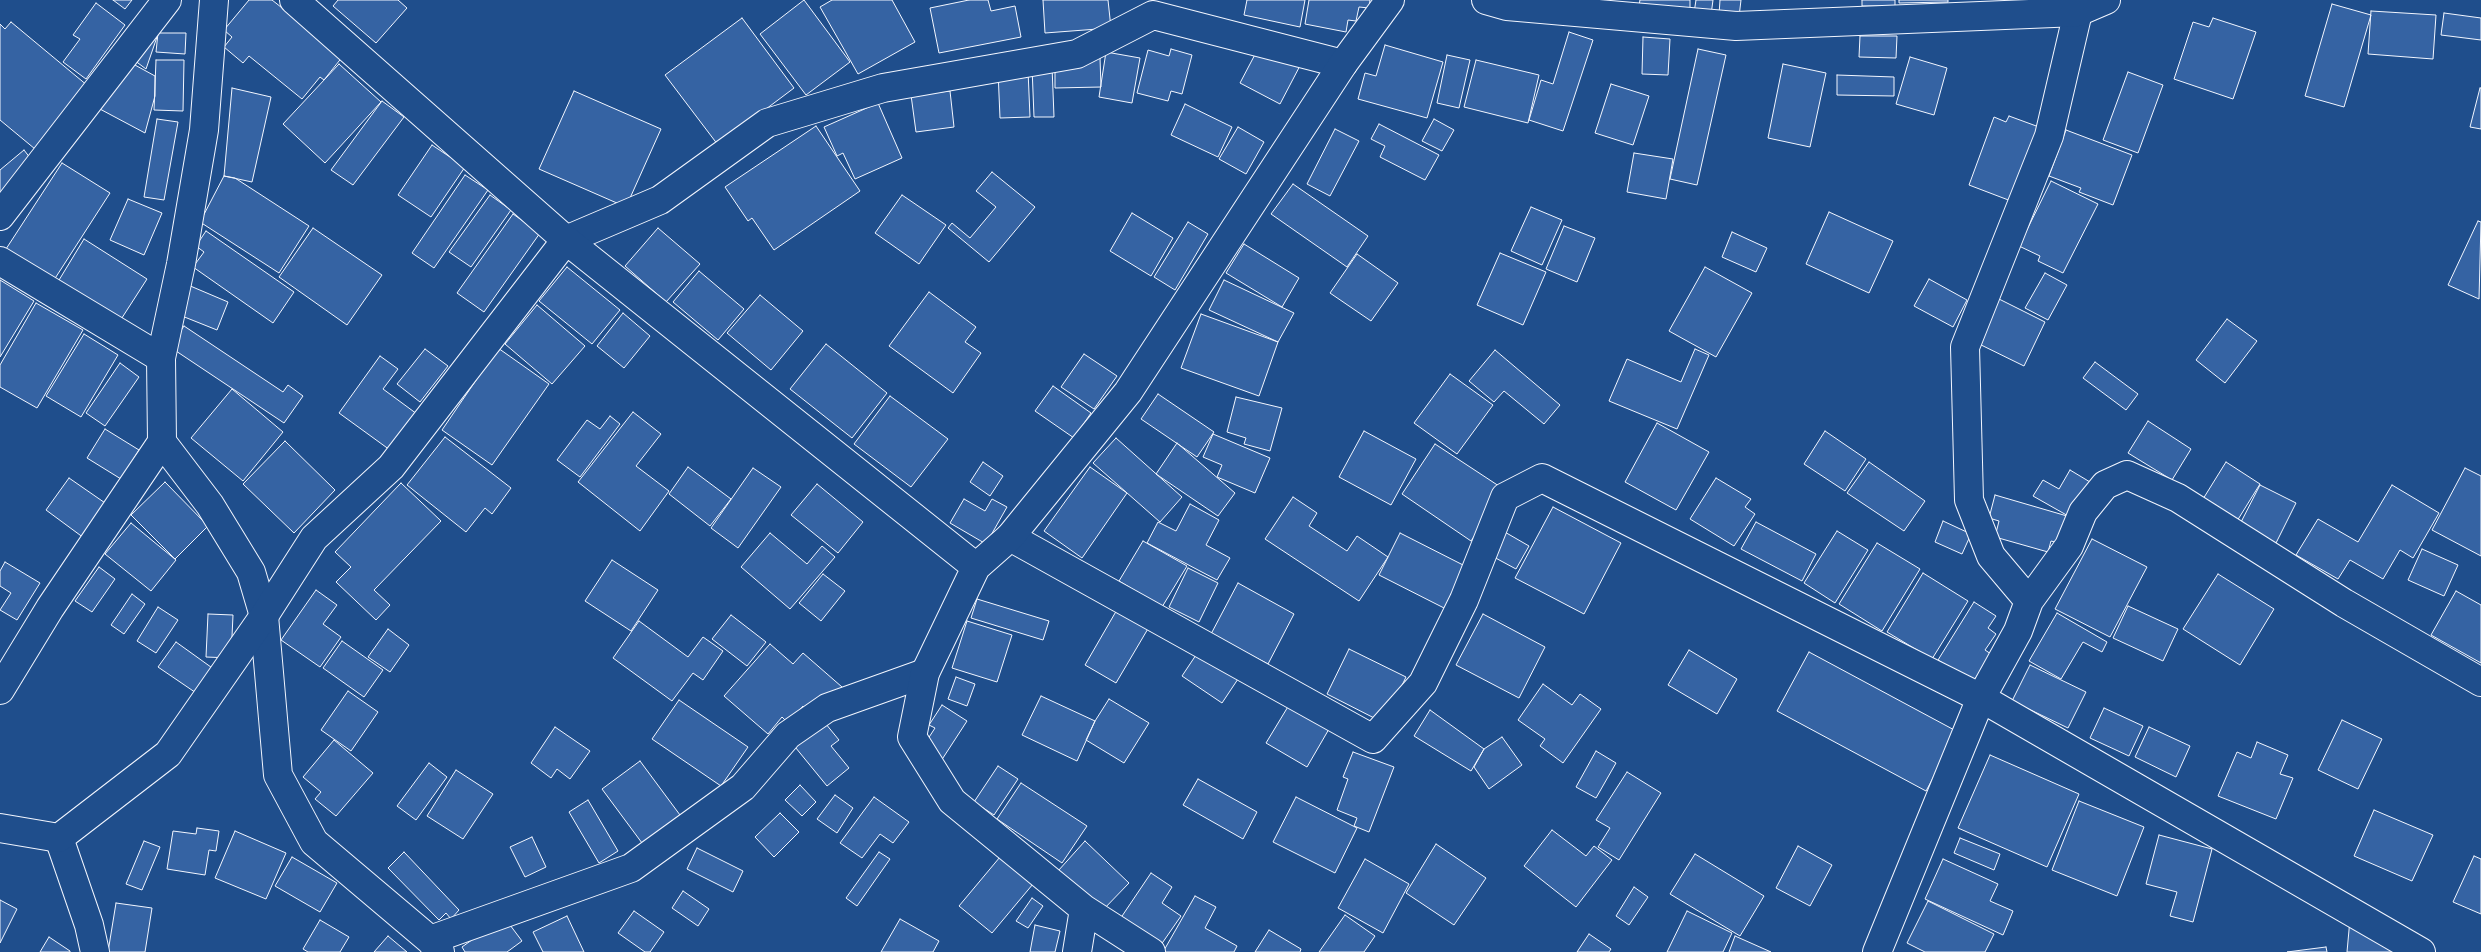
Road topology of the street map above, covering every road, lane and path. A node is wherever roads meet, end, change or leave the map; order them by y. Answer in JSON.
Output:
{"nodes":[{"id":1,"x":166,"y":0,"type":"edge"},
{"id":2,"x":214,"y":0,"type":"edge"},
{"id":3,"x":294,"y":0,"type":"edge"},
{"id":4,"x":1390,"y":0,"type":"edge"},
{"id":5,"x":1486,"y":0,"type":"edge"},
{"id":6,"x":2106,"y":0,"type":"edge"},
{"id":7,"x":1150,"y":8,"type":"edge"},
{"id":8,"x":2078,"y":12,"type":"junction"},
{"id":9,"x":1343,"y":64,"type":"junction"},
{"id":10,"x":0,"y":216,"type":"edge"},
{"id":11,"x":566,"y":240,"type":"junction"},
{"id":12,"x":0,"y":261,"type":"edge"},
{"id":13,"x":161,"y":358,"type":"junction"},
{"id":14,"x":162,"y":442,"type":"junction"},
{"id":15,"x":1010,"y":537,"type":"junction"},
{"id":16,"x":976,"y":567,"type":"junction"},
{"id":17,"x":2029,"y":601,"type":"junction"},
{"id":18,"x":264,"y":616,"type":"junction"},
{"id":19,"x":925,"y":672,"type":"junction"},
{"id":20,"x":2481,"y":682,"type":"edge"},
{"id":21,"x":0,"y":690,"type":"edge"},
{"id":22,"x":1981,"y":698,"type":"junction"},
{"id":23,"x":0,"y":828,"type":"edge"},
{"id":24,"x":59,"y":838,"type":"junction"},
{"id":25,"x":1084,"y":909,"type":"junction"},
{"id":26,"x":435,"y":946,"type":"edge"},
{"id":27,"x":95,"y":952,"type":"edge"},
{"id":28,"x":1077,"y":952,"type":"edge"},
{"id":29,"x":1151,"y":952,"type":"edge"},
{"id":30,"x":1877,"y":952,"type":"edge"},
{"id":31,"x":2421,"y":952,"type":"edge"}],
"edges":[{"from":1,"to":10,"type":"street"},
{"from":2,"to":13,"type":"street"},
{"from":3,"to":11,"type":"street"},
{"from":4,"to":9,"type":"street"},
{"from":5,"to":8,"type":"street"},
{"from":6,"to":8,"type":"street"},
{"from":7,"to":9,"type":"street"},
{"from":7,"to":11,"type":"street"},
{"from":8,"to":17,"type":"street"},
{"from":9,"to":15,"type":"street"},
{"from":11,"to":16,"type":"street"},
{"from":11,"to":18,"type":"street"},
{"from":12,"to":13,"type":"street"},
{"from":13,"to":14,"type":"street"},
{"from":14,"to":18,"type":"street"},
{"from":14,"to":21,"type":"street"},
{"from":15,"to":16,"type":"street"},
{"from":15,"to":22,"type":"street"},
{"from":16,"to":19,"type":"street"},
{"from":17,"to":20,"type":"street"},
{"from":17,"to":22,"type":"street"},
{"from":18,"to":24,"type":"street"},
{"from":18,"to":26,"type":"street"},
{"from":19,"to":25,"type":"street"},
{"from":19,"to":26,"type":"street"},
{"from":22,"to":30,"type":"street"},
{"from":22,"to":31,"type":"street"},
{"from":23,"to":24,"type":"street"},
{"from":24,"to":27,"type":"street"},
{"from":25,"to":28,"type":"street"},
{"from":25,"to":29,"type":"street"}]}
